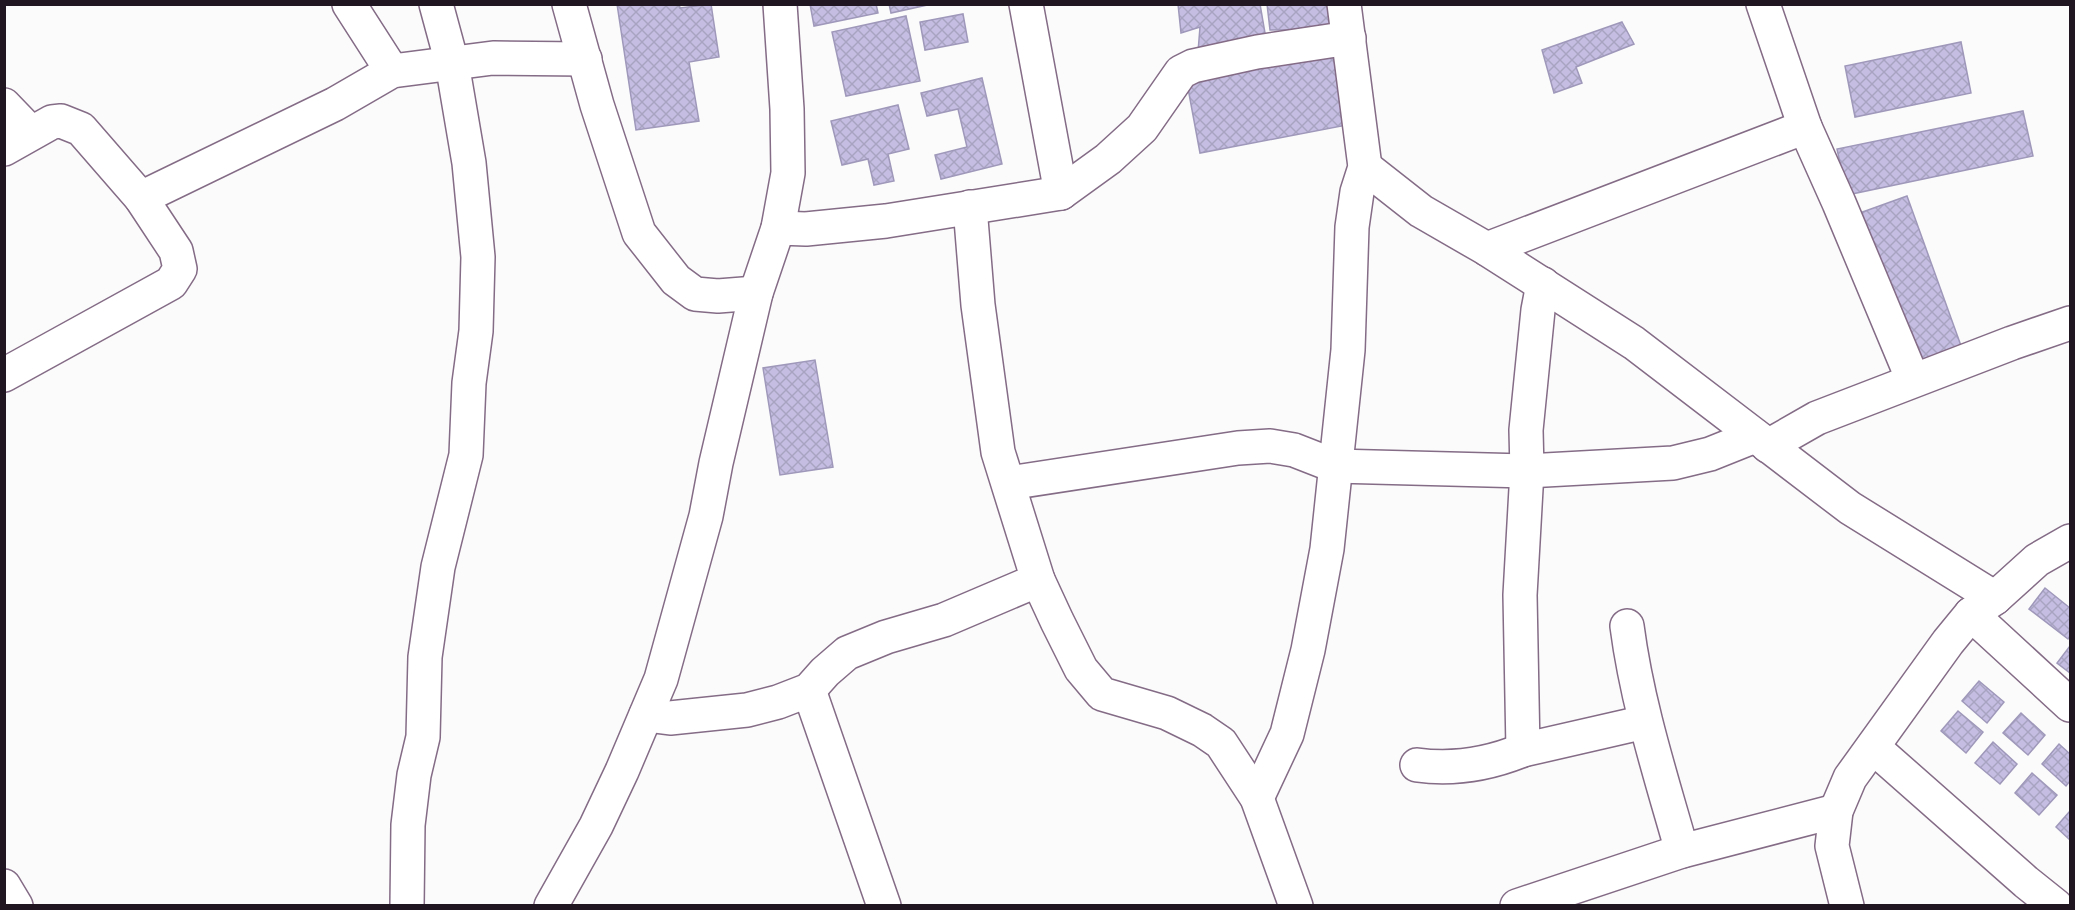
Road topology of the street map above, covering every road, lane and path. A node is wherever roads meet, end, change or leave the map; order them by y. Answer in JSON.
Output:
{"nodes":[{"id":1,"x":350,"y":4,"type":"edge"},
{"id":2,"x":436,"y":4,"type":"edge"},
{"id":3,"x":569,"y":4,"type":"edge"},
{"id":4,"x":780,"y":4,"type":"edge"},
{"id":5,"x":1026,"y":4,"type":"edge"},
{"id":6,"x":1344,"y":4,"type":"edge"},
{"id":7,"x":1763,"y":4,"type":"edge"},
{"id":8,"x":1349,"y":38,"type":"junction"},
{"id":9,"x":585,"y":59,"type":"junction"},
{"id":10,"x":452,"y":63,"type":"junction"},
{"id":11,"x":392,"y":71,"type":"junction"},
{"id":12,"x":4,"y":105,"type":"edge"},
{"id":13,"x":1805,"y":127,"type":"junction"},
{"id":14,"x":18,"y":141,"type":"edge"},
{"id":15,"x":1365,"y":167,"type":"junction"},
{"id":16,"x":1061,"y":194,"type":"junction"},
{"id":17,"x":141,"y":198,"type":"junction"},
{"id":18,"x":970,"y":207,"type":"junction"},
{"id":19,"x":778,"y":228,"type":"junction"},
{"id":20,"x":1487,"y":249,"type":"junction"},
{"id":21,"x":1543,"y":284,"type":"junction"},
{"id":22,"x":756,"y":293,"type":"junction"},
{"id":23,"x":2070,"y":323,"type":"edge"},
{"id":24,"x":4,"y":375,"type":"edge"},
{"id":25,"x":1913,"y":380,"type":"junction"},
{"id":26,"x":1762,"y":441,"type":"junction"},
{"id":27,"x":1335,"y":466,"type":"junction"},
{"id":28,"x":1527,"y":471,"type":"junction"},
{"id":29,"x":1009,"y":483,"type":"junction"},
{"id":30,"x":2070,"y":541,"type":"edge"},
{"id":31,"x":1038,"y":580,"type":"junction"},
{"id":32,"x":1983,"y":606,"type":"junction"},
{"id":33,"x":1627,"y":627,"type":"dead end"},
{"id":34,"x":809,"y":690,"type":"junction"},
{"id":35,"x":2070,"y":705,"type":"edge"},
{"id":36,"x":646,"y":715,"type":"junction"},
{"id":37,"x":1645,"y":722,"type":"junction"},
{"id":38,"x":1873,"y":747,"type":"junction"},
{"id":39,"x":1523,"y":750,"type":"junction"},
{"id":40,"x":1417,"y":765,"type":"dead end"},
{"id":41,"x":1257,"y":798,"type":"junction"},
{"id":42,"x":1836,"y":811,"type":"junction"},
{"id":43,"x":1682,"y":851,"type":"junction"},
{"id":44,"x":4,"y":886,"type":"edge"},
{"id":45,"x":16,"y":906,"type":"edge"},
{"id":46,"x":407,"y":906,"type":"edge"},
{"id":47,"x":552,"y":906,"type":"edge"},
{"id":48,"x":884,"y":906,"type":"edge"},
{"id":49,"x":1296,"y":906,"type":"edge"},
{"id":50,"x":1517,"y":906,"type":"edge"},
{"id":51,"x":1847,"y":906,"type":"edge"},
{"id":52,"x":2056,"y":906,"type":"edge"}],
"edges":[{"from":1,"to":11,"type":"street"},
{"from":2,"to":10,"type":"street"},
{"from":3,"to":9,"type":"street"},
{"from":4,"to":19,"type":"street"},
{"from":5,"to":16,"type":"street"},
{"from":6,"to":8,"type":"street"},
{"from":7,"to":13,"type":"street"},
{"from":8,"to":15,"type":"street"},
{"from":8,"to":16,"type":"street"},
{"from":9,"to":10,"type":"street"},
{"from":9,"to":22,"type":"street"},
{"from":10,"to":11,"type":"street"},
{"from":10,"to":46,"type":"street"},
{"from":11,"to":17,"type":"street"},
{"from":12,"to":14,"type":"street"},
{"from":13,"to":20,"type":"street"},
{"from":13,"to":25,"type":"street"},
{"from":14,"to":17,"type":"street"},
{"from":15,"to":20,"type":"street"},
{"from":15,"to":27,"type":"street"},
{"from":16,"to":18,"type":"street"},
{"from":17,"to":24,"type":"street"},
{"from":18,"to":19,"type":"street"},
{"from":18,"to":29,"type":"street"},
{"from":19,"to":22,"type":"street"},
{"from":20,"to":21,"type":"street"},
{"from":21,"to":26,"type":"street"},
{"from":21,"to":28,"type":"street"},
{"from":22,"to":36,"type":"street"},
{"from":23,"to":25,"type":"street"},
{"from":25,"to":26,"type":"street"},
{"from":26,"to":28,"type":"street"},
{"from":26,"to":32,"type":"street"},
{"from":27,"to":28,"type":"street"},
{"from":27,"to":29,"type":"street"},
{"from":27,"to":41,"type":"street"},
{"from":28,"to":39,"type":"street"},
{"from":29,"to":31,"type":"street"},
{"from":30,"to":32,"type":"street"},
{"from":31,"to":34,"type":"street"},
{"from":31,"to":41,"type":"street"},
{"from":32,"to":35,"type":"street"},
{"from":32,"to":38,"type":"street"},
{"from":33,"to":37,"type":"street"},
{"from":34,"to":36,"type":"street"},
{"from":34,"to":48,"type":"street"},
{"from":36,"to":47,"type":"street"},
{"from":37,"to":39,"type":"street"},
{"from":37,"to":43,"type":"street"},
{"from":38,"to":42,"type":"street"},
{"from":38,"to":52,"type":"street"},
{"from":39,"to":40,"type":"street"},
{"from":41,"to":49,"type":"street"},
{"from":42,"to":43,"type":"street"},
{"from":42,"to":51,"type":"street"},
{"from":43,"to":50,"type":"street"},
{"from":44,"to":45,"type":"street"}]}
